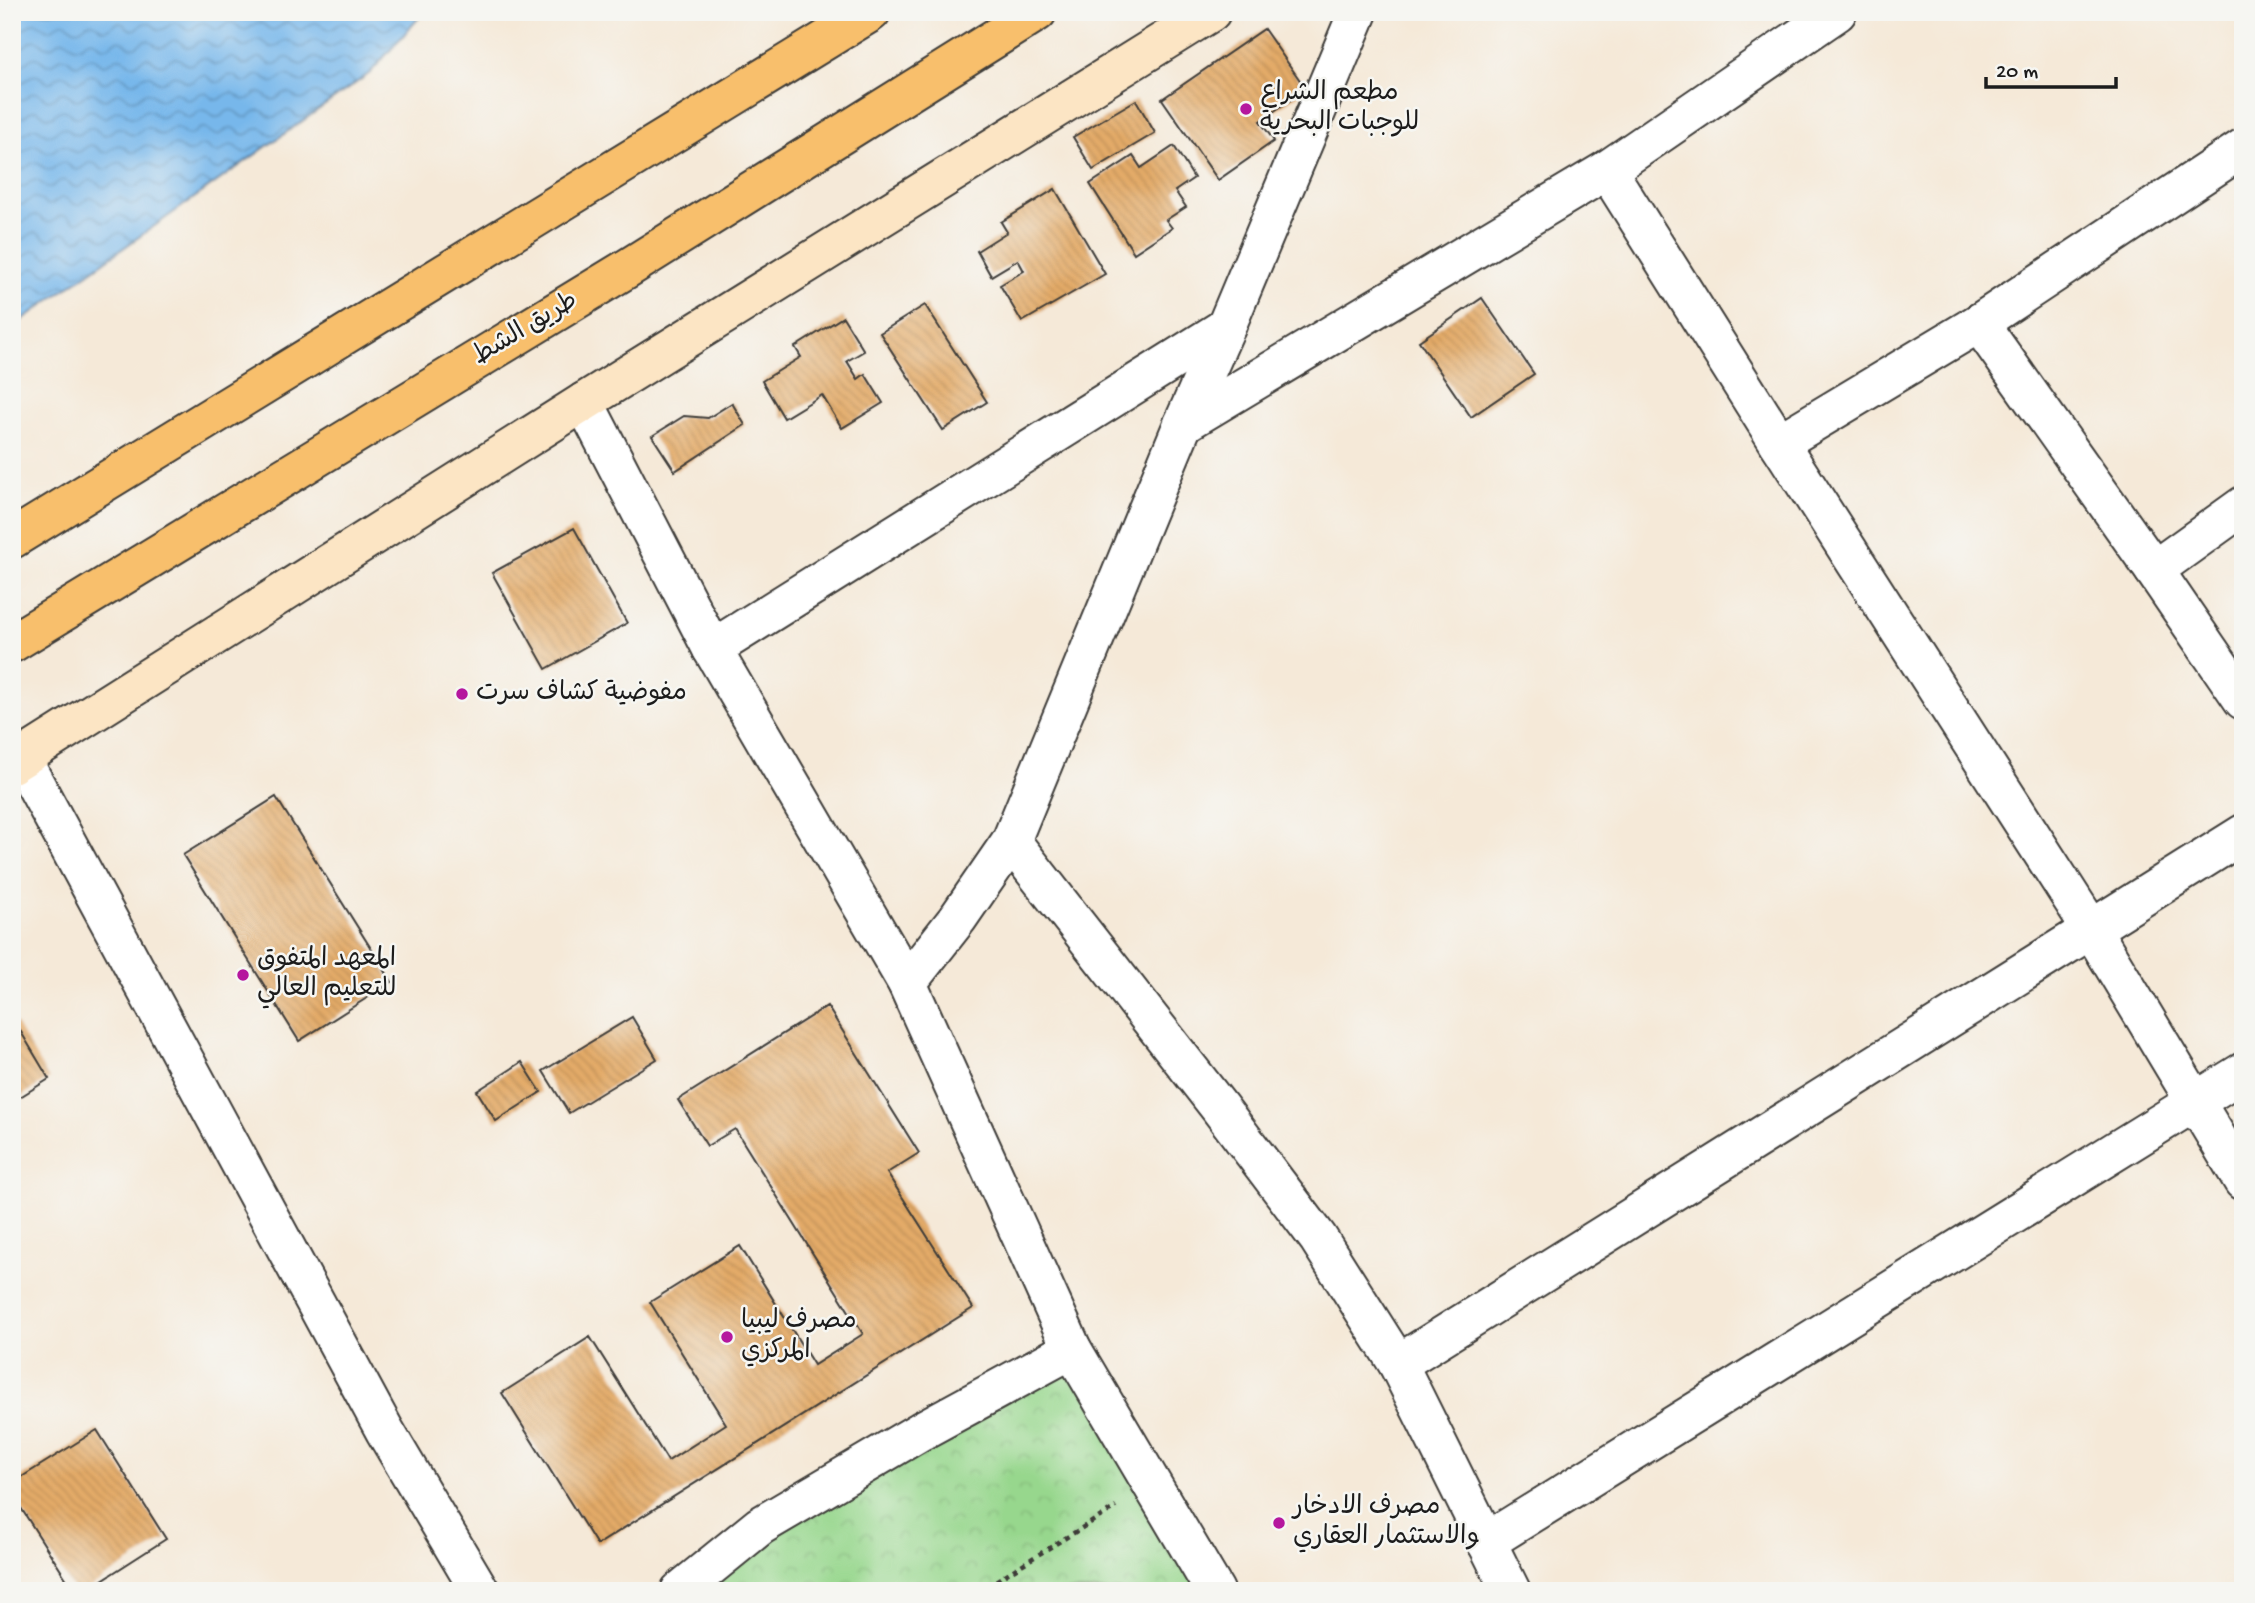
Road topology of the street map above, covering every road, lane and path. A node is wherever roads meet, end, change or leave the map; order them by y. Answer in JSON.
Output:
{"nodes":[{"id":1,"x":871,"y":12,"type":"edge"},
{"id":2,"x":1037,"y":12,"type":"edge"},
{"id":3,"x":1211,"y":12,"type":"edge"},
{"id":4,"x":1358,"y":12,"type":"edge"},
{"id":5,"x":1837,"y":12,"type":"edge"},
{"id":6,"x":2243,"y":148,"type":"edge"},
{"id":7,"x":1607,"y":170,"type":"junction"},
{"id":8,"x":1979,"y":323,"type":"junction"},
{"id":9,"x":1227,"y":327,"type":"junction"},
{"id":10,"x":584,"y":402,"type":"junction"},
{"id":11,"x":1183,"y":424,"type":"junction"},
{"id":12,"x":1779,"y":443,"type":"junction"},
{"id":13,"x":2243,"y":506,"type":"edge"},
{"id":14,"x":12,"y":539,"type":"edge"},
{"id":15,"x":2154,"y":570,"type":"junction"},
{"id":16,"x":12,"y":643,"type":"edge"},
{"id":17,"x":712,"y":649,"type":"junction"},
{"id":18,"x":2243,"y":700,"type":"edge"},
{"id":19,"x":17,"y":761,"type":"edge"},
{"id":20,"x":2243,"y":834,"type":"edge"},
{"id":21,"x":1010,"y":841,"type":"junction"},
{"id":22,"x":2092,"y":930,"type":"junction"},
{"id":23,"x":907,"y":984,"type":"junction"},
{"id":24,"x":2243,"y":1072,"type":"edge"},
{"id":25,"x":2196,"y":1100,"type":"junction"},
{"id":26,"x":2243,"y":1181,"type":"edge"},
{"id":27,"x":1072,"y":1349,"type":"junction"},
{"id":28,"x":1398,"y":1364,"type":"junction"},
{"id":29,"x":1152,"y":1484,"type":"junction"},
{"id":30,"x":1486,"y":1542,"type":"junction"},
{"id":31,"x":480,"y":1591,"type":"edge"},
{"id":32,"x":680,"y":1591,"type":"edge"},
{"id":33,"x":979,"y":1591,"type":"edge"},
{"id":34,"x":1215,"y":1591,"type":"edge"},
{"id":35,"x":1511,"y":1591,"type":"edge"}],
"edges":[{"from":1,"to":14,"type":"main road"},
{"from":2,"to":16,"type":"main road","name":"طريق الشط"},
{"from":3,"to":10,"type":"street"},
{"from":4,"to":9,"type":"street"},
{"from":5,"to":7,"type":"street"},
{"from":6,"to":8,"type":"street"},
{"from":7,"to":11,"type":"street"},
{"from":7,"to":12,"type":"street"},
{"from":8,"to":12,"type":"street"},
{"from":8,"to":15,"type":"street"},
{"from":9,"to":11,"type":"street"},
{"from":9,"to":17,"type":"street"},
{"from":10,"to":17,"type":"street"},
{"from":10,"to":19,"type":"street"},
{"from":11,"to":21,"type":"street"},
{"from":12,"to":22,"type":"street"},
{"from":13,"to":15,"type":"street"},
{"from":15,"to":18,"type":"street"},
{"from":17,"to":23,"type":"street"},
{"from":19,"to":31,"type":"street"},
{"from":20,"to":22,"type":"street"},
{"from":21,"to":23,"type":"street"},
{"from":21,"to":28,"type":"street"},
{"from":22,"to":25,"type":"street"},
{"from":22,"to":28,"type":"street"},
{"from":23,"to":27,"type":"street"},
{"from":24,"to":25,"type":"street"},
{"from":25,"to":26,"type":"street"},
{"from":25,"to":30,"type":"street"},
{"from":27,"to":29,"type":"street"},
{"from":27,"to":32,"type":"street"},
{"from":28,"to":30,"type":"street"},
{"from":29,"to":33,"type":"path"},
{"from":29,"to":34,"type":"street"},
{"from":30,"to":35,"type":"street"}]}
